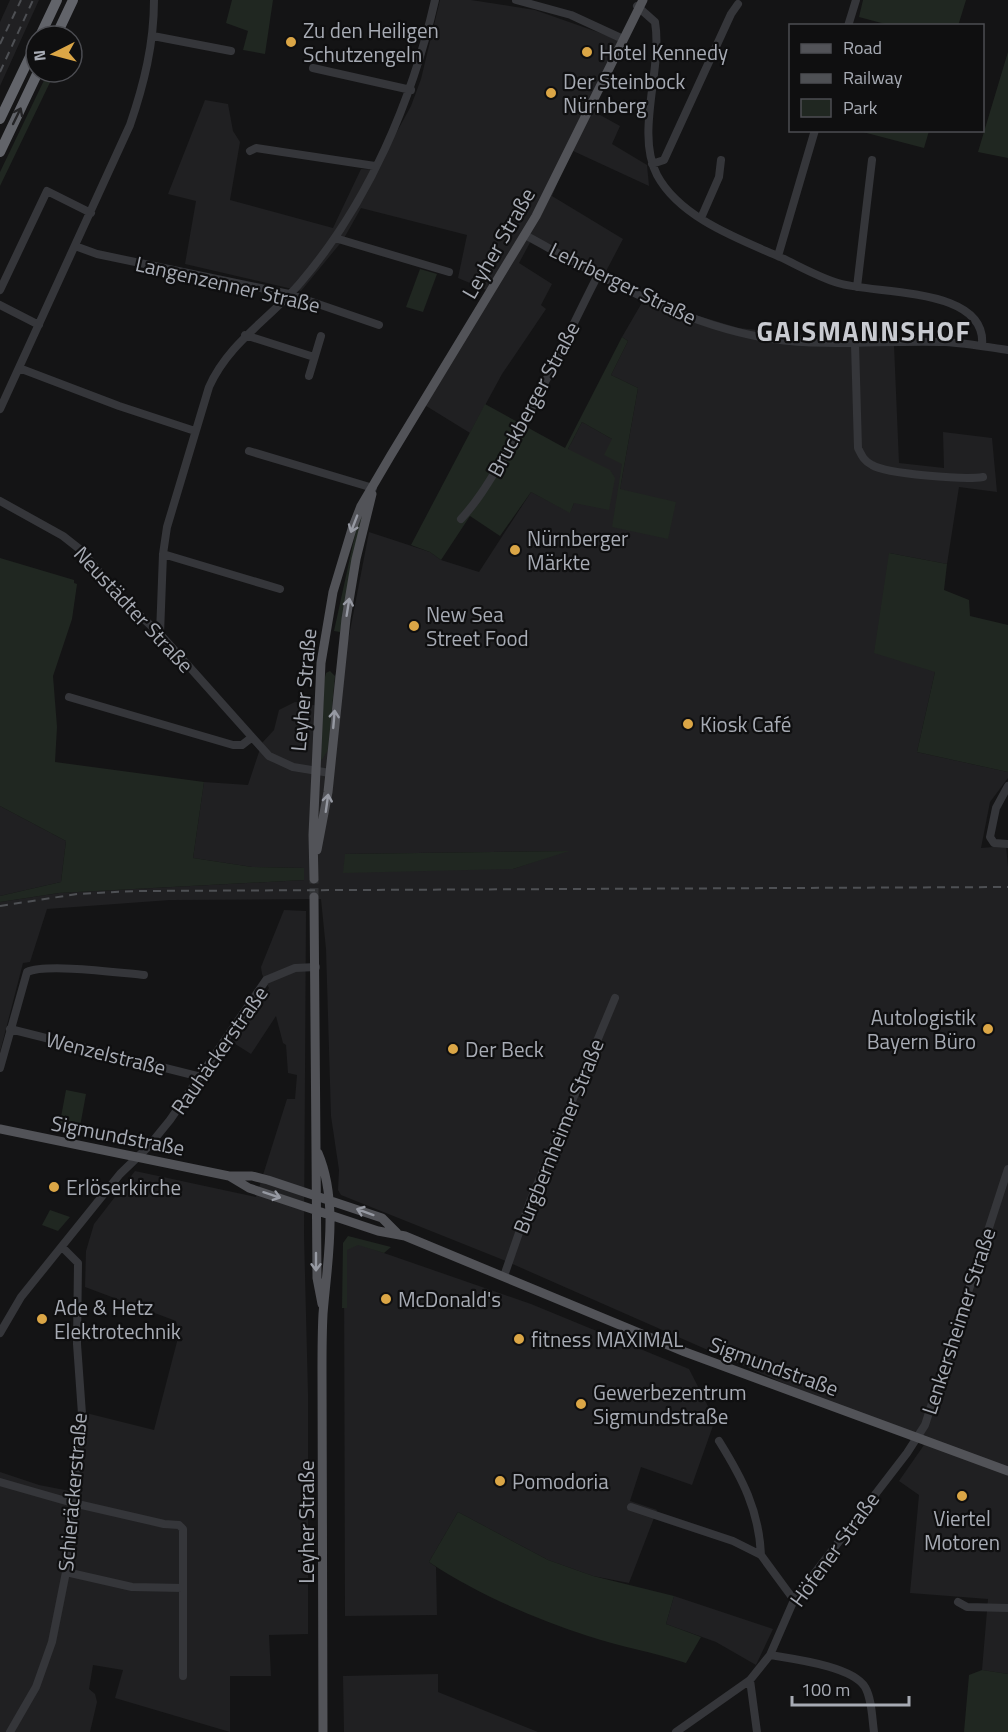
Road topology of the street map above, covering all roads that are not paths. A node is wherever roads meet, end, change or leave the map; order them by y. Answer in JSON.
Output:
{"nodes":[{"id":1,"x":57,"y":0,"type":"edge"},
{"id":2,"x":73,"y":0,"type":"edge"},
{"id":3,"x":154,"y":0,"type":"edge"},
{"id":4,"x":435,"y":0,"type":"edge"},
{"id":5,"x":516,"y":0,"type":"edge"},
{"id":6,"x":856,"y":0,"type":"edge"},
{"id":7,"x":639,"y":2,"type":"edge"},
{"id":8,"x":738,"y":4,"type":"dead end"},
{"id":9,"x":46,"y":24,"type":"edge"},
{"id":10,"x":62,"y":24,"type":"edge"},
{"id":11,"x":849,"y":24,"type":"edge"},
{"id":12,"x":153,"y":36,"type":"junction"},
{"id":13,"x":624,"y":39,"type":"junction"},
{"id":14,"x":231,"y":51,"type":"dead end"},
{"id":15,"x":313,"y":68,"type":"dead end"},
{"id":16,"x":24,"y":69,"type":"edge"},
{"id":17,"x":32,"y":84,"type":"edge"},
{"id":18,"x":411,"y":90,"type":"junction"},
{"id":19,"x":0,"y":119,"type":"edge"},
{"id":20,"x":814,"y":132,"type":"edge"},
{"id":21,"x":249,"y":150,"type":"dead end"},
{"id":22,"x":0,"y":152,"type":"edge"},
{"id":23,"x":872,"y":159,"type":"dead end"},
{"id":24,"x":721,"y":160,"type":"dead end"},
{"id":25,"x":652,"y":164,"type":"junction"},
{"id":26,"x":375,"y":166,"type":"junction"},
{"id":27,"x":91,"y":213,"type":"junction"},
{"id":28,"x":701,"y":218,"type":"junction"},
{"id":29,"x":525,"y":235,"type":"junction"},
{"id":30,"x":335,"y":238,"type":"junction"},
{"id":31,"x":75,"y":246,"type":"junction"},
{"id":32,"x":778,"y":256,"type":"junction"},
{"id":33,"x":449,"y":272,"type":"dead end"},
{"id":34,"x":598,"y":275,"type":"junction"},
{"id":35,"x":857,"y":287,"type":"junction"},
{"id":36,"x":0,"y":290,"type":"edge"},
{"id":37,"x":289,"y":294,"type":"junction"},
{"id":38,"x":0,"y":304,"type":"edge"},
{"id":39,"x":39,"y":325,"type":"junction"},
{"id":40,"x":379,"y":325,"type":"dead end"},
{"id":41,"x":245,"y":335,"type":"junction"},
{"id":42,"x":321,"y":336,"type":"dead end"},
{"id":43,"x":855,"y":344,"type":"junction"},
{"id":44,"x":982,"y":346,"type":"junction"},
{"id":45,"x":1008,"y":350,"type":"edge"},
{"id":46,"x":314,"y":357,"type":"junction"},
{"id":47,"x":19,"y":368,"type":"junction"},
{"id":48,"x":309,"y":376,"type":"dead end"},
{"id":49,"x":0,"y":410,"type":"edge"},
{"id":50,"x":195,"y":430,"type":"junction"},
{"id":51,"x":249,"y":451,"type":"dead end"},
{"id":52,"x":983,"y":477,"type":"dead end"},
{"id":53,"x":373,"y":488,"type":"junction"},
{"id":54,"x":0,"y":501,"type":"edge"},
{"id":55,"x":461,"y":519,"type":"dead end"},
{"id":56,"x":163,"y":554,"type":"junction"},
{"id":57,"x":280,"y":589,"type":"dead end"},
{"id":58,"x":160,"y":634,"type":"junction"},
{"id":59,"x":69,"y":696,"type":"dead end"},
{"id":60,"x":251,"y":738,"type":"junction"},
{"id":61,"x":315,"y":771,"type":"junction"},
{"id":62,"x":330,"y":773,"type":"junction"},
{"id":63,"x":1008,"y":786,"type":"edge"},
{"id":64,"x":1008,"y":844,"type":"edge"},
{"id":65,"x":314,"y":867,"type":"junction"},
{"id":66,"x":314,"y":879,"type":"tunnel mouth"},
{"id":67,"x":314,"y":897,"type":"tunnel mouth"},
{"id":68,"x":316,"y":967,"type":"junction"},
{"id":69,"x":144,"y":975,"type":"dead end"},
{"id":70,"x":615,"y":998,"type":"dead end"},
{"id":71,"x":10,"y":1029,"type":"junction"},
{"id":72,"x":0,"y":1068,"type":"edge"},
{"id":73,"x":201,"y":1077,"type":"junction"},
{"id":74,"x":0,"y":1130,"type":"edge"},
{"id":75,"x":318,"y":1153,"type":"junction"},
{"id":76,"x":136,"y":1157,"type":"junction"},
{"id":77,"x":1008,"y":1169,"type":"edge"},
{"id":78,"x":230,"y":1176,"type":"junction"},
{"id":79,"x":316,"y":1195,"type":"junction"},
{"id":80,"x":327,"y":1199,"type":"junction"},
{"id":81,"x":316,"y":1210,"type":"junction"},
{"id":82,"x":328,"y":1214,"type":"junction"},
{"id":83,"x":397,"y":1233,"type":"junction"},
{"id":84,"x":62,"y":1247,"type":"junction"},
{"id":85,"x":504,"y":1276,"type":"junction"},
{"id":86,"x":323,"y":1313,"type":"junction"},
{"id":87,"x":0,"y":1333,"type":"edge"},
{"id":88,"x":918,"y":1437,"type":"junction"},
{"id":89,"x":719,"y":1441,"type":"dead end"},
{"id":90,"x":1008,"y":1471,"type":"edge"},
{"id":91,"x":0,"y":1482,"type":"edge"},
{"id":92,"x":73,"y":1503,"type":"junction"},
{"id":93,"x":631,"y":1507,"type":"dead end"},
{"id":94,"x":761,"y":1555,"type":"junction"},
{"id":95,"x":66,"y":1572,"type":"junction"},
{"id":96,"x":183,"y":1588,"type":"junction"},
{"id":97,"x":794,"y":1600,"type":"junction"},
{"id":98,"x":958,"y":1602,"type":"dead end"},
{"id":99,"x":1008,"y":1608,"type":"edge"},
{"id":100,"x":770,"y":1655,"type":"junction"},
{"id":101,"x":183,"y":1676,"type":"dead end"},
{"id":102,"x":750,"y":1680,"type":"junction"},
{"id":103,"x":10,"y":1732,"type":"edge"},
{"id":104,"x":323,"y":1732,"type":"edge"},
{"id":105,"x":676,"y":1732,"type":"edge"},
{"id":106,"x":757,"y":1732,"type":"edge"},
{"id":107,"x":874,"y":1732,"type":"edge"}],
"edges":[{"from":1,"to":9,"type":"highway"},
{"from":2,"to":10,"type":"highway"},
{"from":3,"to":12,"type":"street"},
{"from":4,"to":18,"type":"street"},
{"from":5,"to":13,"type":"street"},
{"from":6,"to":11,"type":"street"},
{"from":7,"to":13,"type":"main road","name":"Leyher Straße"},
{"from":7,"to":25,"type":"street"},
{"from":8,"to":25,"type":"street"},
{"from":12,"to":14,"type":"street"},
{"from":12,"to":27,"type":"street"},
{"from":13,"to":29,"type":"main road","name":"Leyher Straße"},
{"from":15,"to":18,"type":"street"},
{"from":16,"to":19,"type":"highway"},
{"from":22,"to":17,"type":"highway","one_way":true},
{"from":18,"to":26,"type":"street"},
{"from":20,"to":32,"type":"street"},
{"from":21,"to":26,"type":"street"},
{"from":23,"to":35,"type":"street"},
{"from":24,"to":28,"type":"street"},
{"from":25,"to":28,"type":"street"},
{"from":26,"to":30,"type":"street"},
{"from":27,"to":31,"type":"street"},
{"from":27,"to":36,"type":"street"},
{"from":28,"to":32,"type":"street"},
{"from":29,"to":34,"type":"street","name":"Lehrberger Straße"},
{"from":29,"to":53,"type":"main road","name":"Leyher Straße"},
{"from":30,"to":33,"type":"street"},
{"from":30,"to":37,"type":"street"},
{"from":31,"to":37,"type":"street","name":"Langenzenner Straße"},
{"from":31,"to":39,"type":"street"},
{"from":32,"to":35,"type":"street"},
{"from":34,"to":43,"type":"street","name":"Lehrberger Straße"},
{"from":34,"to":55,"type":"street","name":"Bruckberger Straße"},
{"from":35,"to":44,"type":"street"},
{"from":37,"to":40,"type":"street","name":"Langenzenner Straße"},
{"from":37,"to":41,"type":"street"},
{"from":38,"to":39,"type":"street"},
{"from":39,"to":47,"type":"street"},
{"from":41,"to":46,"type":"street"},
{"from":41,"to":50,"type":"street"},
{"from":42,"to":46,"type":"street"},
{"from":43,"to":44,"type":"street","name":"Lehrberger Straße"},
{"from":43,"to":52,"type":"street"},
{"from":44,"to":45,"type":"street","name":"Lehrberger Straße"},
{"from":46,"to":48,"type":"street"},
{"from":47,"to":49,"type":"street"},
{"from":47,"to":50,"type":"street"},
{"from":50,"to":56,"type":"street"},
{"from":51,"to":53,"type":"street"},
{"from":53,"to":61,"type":"main road","name":"Leyher Straße","one_way":true},
{"from":62,"to":53,"type":"main road","name":"Leyher Straße","one_way":true},
{"from":54,"to":58,"type":"street","name":"Neustädter Straße"},
{"from":56,"to":57,"type":"street"},
{"from":56,"to":58,"type":"street"},
{"from":58,"to":60,"type":"street","name":"Neustädter Straße"},
{"from":59,"to":60,"type":"street"},
{"from":60,"to":61,"type":"street","name":"Neustädter Straße"},
{"from":61,"to":62,"type":"street","name":"Neustädter Straße"},
{"from":61,"to":65,"type":"main road","name":"Leyher Straße"},
{"from":65,"to":62,"type":"main road","name":"Leyher Straße","one_way":true},
{"from":63,"to":64,"type":"street"},
{"from":65,"to":66,"type":"main road","name":"Leyher Straße"},
{"from":67,"to":68,"type":"main road","name":"Leyher Straße"},
{"from":68,"to":73,"type":"street","name":"Rauhäckerstraße"},
{"from":68,"to":75,"type":"main road","name":"Leyher Straße"},
{"from":69,"to":71,"type":"street"},
{"from":70,"to":85,"type":"street","name":"Burgbernheimer Straße"},
{"from":71,"to":72,"type":"street"},
{"from":71,"to":73,"type":"street","name":"Wenzelstraße"},
{"from":73,"to":76,"type":"street","name":"Rauhäckerstraße"},
{"from":74,"to":76,"type":"main road","name":"Sigmundstraße"},
{"from":75,"to":79,"type":"main road","name":"Leyher Straße"},
{"from":75,"to":80,"type":"main road","name":"Leyher Straße"},
{"from":76,"to":78,"type":"main road","name":"Sigmundstraße"},
{"from":76,"to":84,"type":"street","name":"Rauhäckerstraße"},
{"from":77,"to":88,"type":"street","name":"Lenkersheimer Straße"},
{"from":78,"to":79,"type":"main road","name":"Sigmundstraße"},
{"from":78,"to":81,"type":"main road","name":"Sigmundstraße","one_way":true},
{"from":79,"to":80,"type":"main road","name":"Sigmundstraße"},
{"from":79,"to":81,"type":"main road","name":"Leyher Straße"},
{"from":80,"to":82,"type":"main road","name":"Leyher Straße"},
{"from":83,"to":80,"type":"main road","name":"Sigmundstraße","one_way":true},
{"from":81,"to":82,"type":"main road","name":"Sigmundstraße"},
{"from":81,"to":86,"type":"main road","name":"Leyher Straße","one_way":true},
{"from":82,"to":83,"type":"main road","name":"Sigmundstraße"},
{"from":82,"to":86,"type":"main road","name":"Leyher Straße"},
{"from":83,"to":85,"type":"main road","name":"Sigmundstraße"},
{"from":84,"to":87,"type":"street","name":"Rauhäckerstraße"},
{"from":84,"to":92,"type":"street","name":"Schieräckerstraße"},
{"from":85,"to":88,"type":"main road","name":"Sigmundstraße"},
{"from":86,"to":104,"type":"main road","name":"Leyher Straße"},
{"from":88,"to":90,"type":"main road","name":"Sigmundstraße"},
{"from":88,"to":97,"type":"street","name":"Höfener Straße"},
{"from":89,"to":94,"type":"street"},
{"from":91,"to":92,"type":"street"},
{"from":92,"to":95,"type":"street","name":"Schieräckerstraße"},
{"from":92,"to":96,"type":"street"},
{"from":93,"to":94,"type":"street"},
{"from":94,"to":97,"type":"street"},
{"from":95,"to":96,"type":"street"},
{"from":95,"to":103,"type":"street","name":"Schieräckerstraße"},
{"from":96,"to":101,"type":"street"},
{"from":97,"to":100,"type":"street","name":"Höfener Straße"},
{"from":98,"to":99,"type":"street"},
{"from":100,"to":102,"type":"street","name":"Höfener Straße"},
{"from":100,"to":107,"type":"street"},
{"from":102,"to":105,"type":"street","name":"Höfener Straße"},
{"from":102,"to":106,"type":"street"}]}
